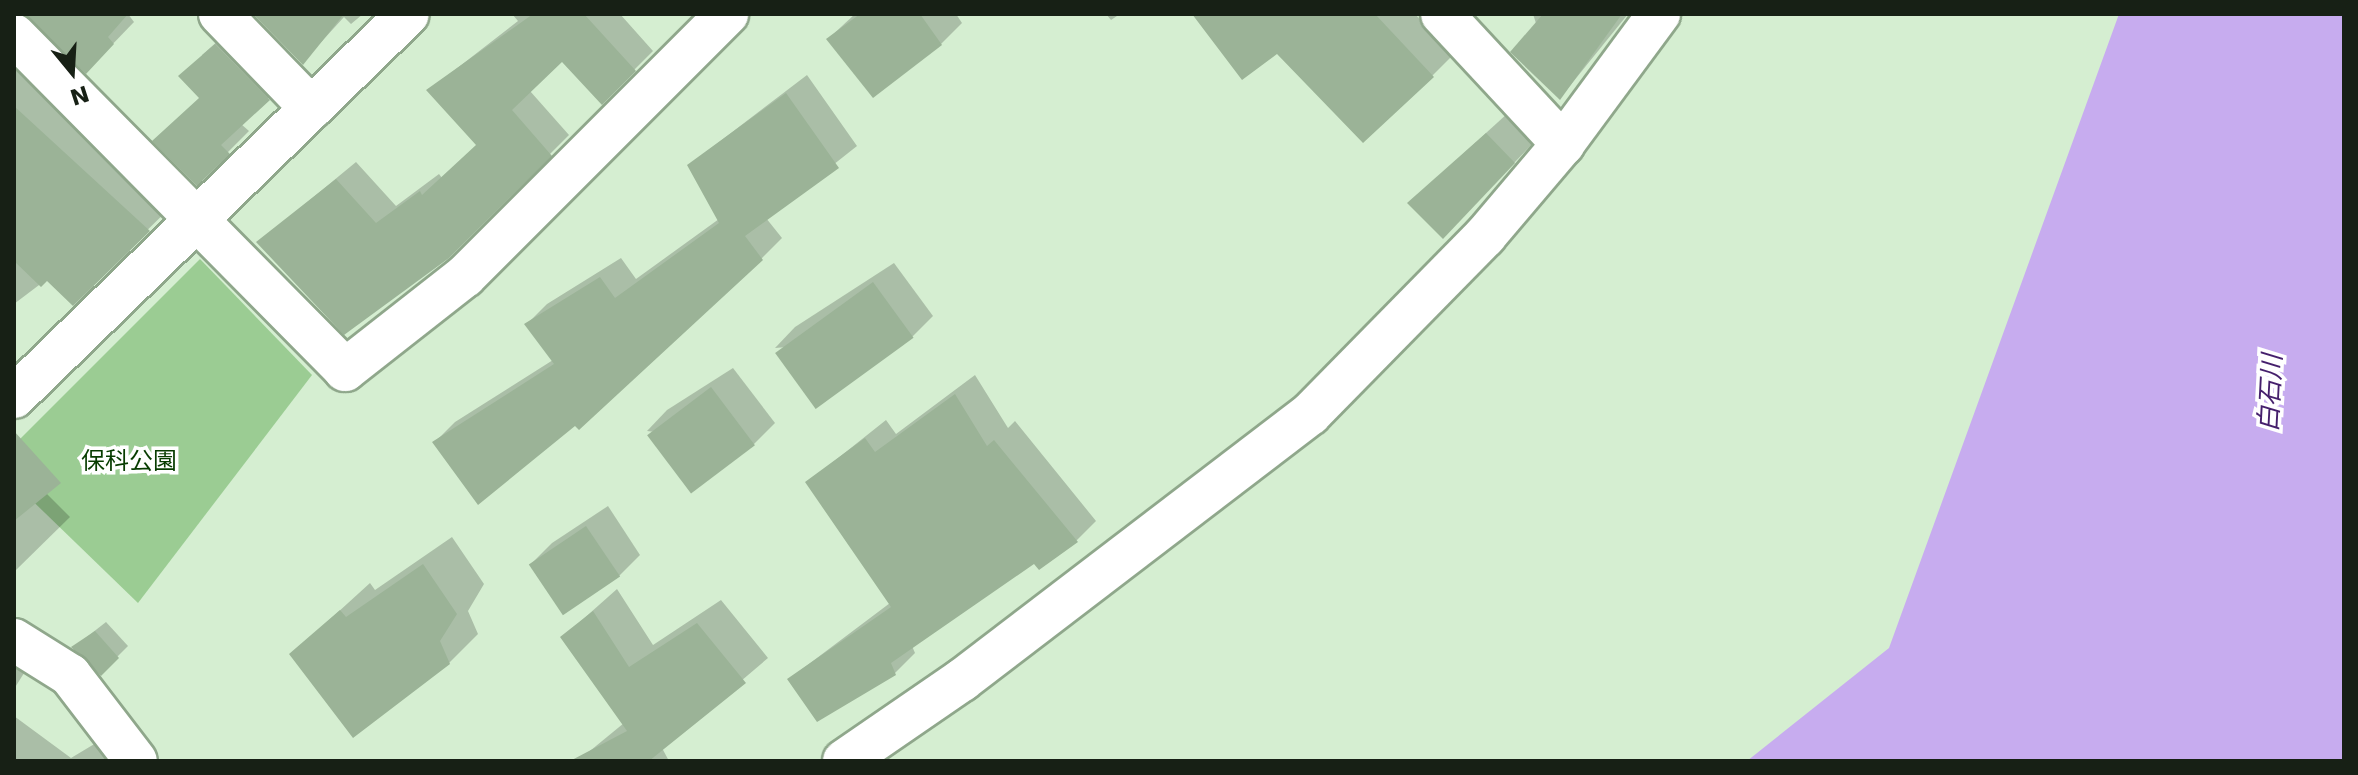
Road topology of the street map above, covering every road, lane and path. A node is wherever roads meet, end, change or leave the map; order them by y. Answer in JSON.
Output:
{"nodes":[{"id":1,"x":220,"y":14,"type":"edge"},
{"id":2,"x":408,"y":14,"type":"edge"},
{"id":3,"x":1442,"y":14,"type":"edge"},
{"id":4,"x":1659,"y":14,"type":"edge"},
{"id":5,"x":717,"y":17,"type":"edge"},
{"id":6,"x":14,"y":35,"type":"edge"},
{"id":7,"x":311,"y":108,"type":"junction"},
{"id":8,"x":1563,"y":144,"type":"junction"},
{"id":9,"x":195,"y":219,"type":"junction"},
{"id":10,"x":14,"y":397,"type":"edge"},
{"id":11,"x":14,"y":640,"type":"edge"},
{"id":12,"x":136,"y":761,"type":"edge"},
{"id":13,"x":844,"y":761,"type":"edge"}],
"edges":[{"from":1,"to":7,"type":"street"},
{"from":2,"to":7,"type":"street"},
{"from":3,"to":8,"type":"street"},
{"from":4,"to":8,"type":"street"},
{"from":5,"to":9,"type":"street"},
{"from":6,"to":9,"type":"street"},
{"from":7,"to":9,"type":"street"},
{"from":8,"to":13,"type":"street"},
{"from":9,"to":10,"type":"street"},
{"from":11,"to":12,"type":"street"}]}
